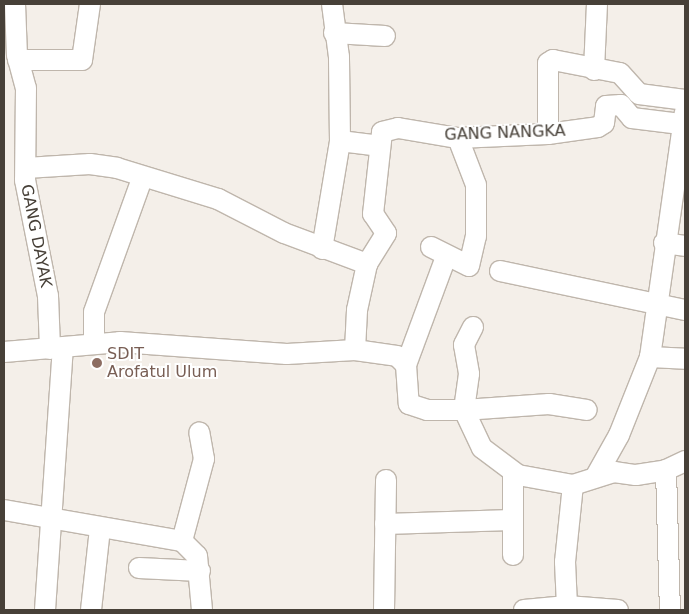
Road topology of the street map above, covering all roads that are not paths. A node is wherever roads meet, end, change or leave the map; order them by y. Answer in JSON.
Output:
{"nodes":[{"id":1,"x":90,"y":4,"type":"edge"},
{"id":2,"x":332,"y":4,"type":"edge"},
{"id":3,"x":597,"y":4,"type":"edge"},
{"id":4,"x":11,"y":6,"type":"edge"},
{"id":5,"x":334,"y":33,"type":"junction"},
{"id":6,"x":385,"y":36,"type":"dead end"},
{"id":7,"x":18,"y":60,"type":"junction"},
{"id":8,"x":594,"y":70,"type":"junction"},
{"id":9,"x":685,"y":100,"type":"edge"},
{"id":10,"x":683,"y":118,"type":"edge"},
{"id":11,"x":548,"y":134,"type":"junction"},
{"id":12,"x":458,"y":138,"type":"junction"},
{"id":13,"x":340,"y":140,"type":"junction"},
{"id":14,"x":379,"y":146,"type":"junction"},
{"id":15,"x":26,"y":168,"type":"junction"},
{"id":16,"x":142,"y":179,"type":"junction"},
{"id":17,"x":664,"y":243,"type":"junction"},
{"id":18,"x":685,"y":246,"type":"edge"},
{"id":19,"x":322,"y":249,"type":"junction"},
{"id":20,"x":367,"y":264,"type":"junction"},
{"id":21,"x":500,"y":271,"type":"dead end"},
{"id":22,"x":655,"y":303,"type":"junction"},
{"id":23,"x":685,"y":310,"type":"edge"},
{"id":24,"x":473,"y":326,"type":"dead end"},
{"id":25,"x":94,"y":344,"type":"junction"},
{"id":26,"x":56,"y":348,"type":"junction"},
{"id":27,"x":356,"y":350,"type":"junction"},
{"id":28,"x":4,"y":352,"type":"edge"},
{"id":29,"x":650,"y":357,"type":"junction"},
{"id":30,"x":685,"y":359,"type":"edge"},
{"id":31,"x":406,"y":365,"type":"junction"},
{"id":32,"x":464,"y":410,"type":"junction"},
{"id":33,"x":587,"y":410,"type":"dead end"},
{"id":34,"x":199,"y":432,"type":"dead end"},
{"id":35,"x":685,"y":461,"type":"edge"},
{"id":36,"x":666,"y":470,"type":"junction"},
{"id":37,"x":513,"y":473,"type":"junction"},
{"id":38,"x":596,"y":476,"type":"junction"},
{"id":39,"x":386,"y":480,"type":"dead end"},
{"id":40,"x":573,"y":485,"type":"junction"},
{"id":41,"x":4,"y":510,"type":"edge"},
{"id":42,"x":512,"y":520,"type":"junction"},
{"id":43,"x":50,"y":521,"type":"junction"},
{"id":44,"x":385,"y":524,"type":"junction"},
{"id":45,"x":100,"y":528,"type":"junction"},
{"id":46,"x":182,"y":541,"type":"junction"},
{"id":47,"x":513,"y":555,"type":"dead end"},
{"id":48,"x":139,"y":568,"type":"dead end"},
{"id":49,"x":200,"y":571,"type":"junction"},
{"id":50,"x":567,"y":606,"type":"junction"},
{"id":51,"x":46,"y":610,"type":"edge"},
{"id":52,"x":91,"y":610,"type":"edge"},
{"id":53,"x":202,"y":610,"type":"edge"},
{"id":54,"x":384,"y":610,"type":"edge"},
{"id":55,"x":524,"y":610,"type":"edge"},
{"id":56,"x":618,"y":610,"type":"edge"},
{"id":57,"x":632,"y":610,"type":"edge"},
{"id":58,"x":670,"y":610,"type":"edge"}],
"edges":[{"from":1,"to":7,"type":"street"},
{"from":2,"to":5,"type":"street"},
{"from":3,"to":8,"type":"street"},
{"from":4,"to":7,"type":"street","name":"GANG DAYAK"},
{"from":5,"to":6,"type":"street"},
{"from":5,"to":13,"type":"street"},
{"from":7,"to":15,"type":"street","name":"GANG DAYAK"},
{"from":8,"to":9,"type":"street"},
{"from":8,"to":11,"type":"street"},
{"from":10,"to":11,"type":"street","name":"GANG NANGKA"},
{"from":10,"to":17,"type":"street"},
{"from":11,"to":12,"type":"street","name":"GANG NANGKA"},
{"from":12,"to":14,"type":"street","name":"GANG NANGKA"},
{"from":12,"to":31,"type":"street"},
{"from":13,"to":14,"type":"street"},
{"from":13,"to":19,"type":"street"},
{"from":14,"to":20,"type":"street"},
{"from":15,"to":16,"type":"street"},
{"from":15,"to":26,"type":"street","name":"GANG DAYAK"},
{"from":16,"to":19,"type":"street"},
{"from":16,"to":25,"type":"street"},
{"from":17,"to":18,"type":"street"},
{"from":17,"to":22,"type":"street"},
{"from":19,"to":20,"type":"street"},
{"from":20,"to":27,"type":"street"},
{"from":21,"to":22,"type":"street"},
{"from":22,"to":23,"type":"street"},
{"from":22,"to":29,"type":"street"},
{"from":24,"to":32,"type":"street"},
{"from":25,"to":26,"type":"street"},
{"from":25,"to":27,"type":"street"},
{"from":26,"to":28,"type":"street"},
{"from":26,"to":43,"type":"street","name":"GANG DAYAK"},
{"from":27,"to":31,"type":"street"},
{"from":29,"to":30,"type":"street"},
{"from":29,"to":38,"type":"street"},
{"from":31,"to":32,"type":"street"},
{"from":32,"to":33,"type":"street"},
{"from":32,"to":37,"type":"street"},
{"from":34,"to":46,"type":"street"},
{"from":35,"to":36,"type":"street"},
{"from":36,"to":38,"type":"street"},
{"from":36,"to":58,"type":"street"},
{"from":37,"to":40,"type":"street"},
{"from":37,"to":42,"type":"street"},
{"from":38,"to":40,"type":"street"},
{"from":39,"to":44,"type":"street"},
{"from":40,"to":50,"type":"street"},
{"from":41,"to":43,"type":"street"},
{"from":42,"to":44,"type":"street"},
{"from":42,"to":47,"type":"street"},
{"from":43,"to":45,"type":"street"},
{"from":43,"to":51,"type":"street","name":"GANG DAYAK"},
{"from":44,"to":54,"type":"street"},
{"from":45,"to":46,"type":"street"},
{"from":45,"to":52,"type":"street"},
{"from":46,"to":49,"type":"street"},
{"from":48,"to":49,"type":"street"},
{"from":49,"to":53,"type":"street"},
{"from":50,"to":55,"type":"street"},
{"from":50,"to":56,"type":"street"},
{"from":56,"to":57,"type":"street"}]}
